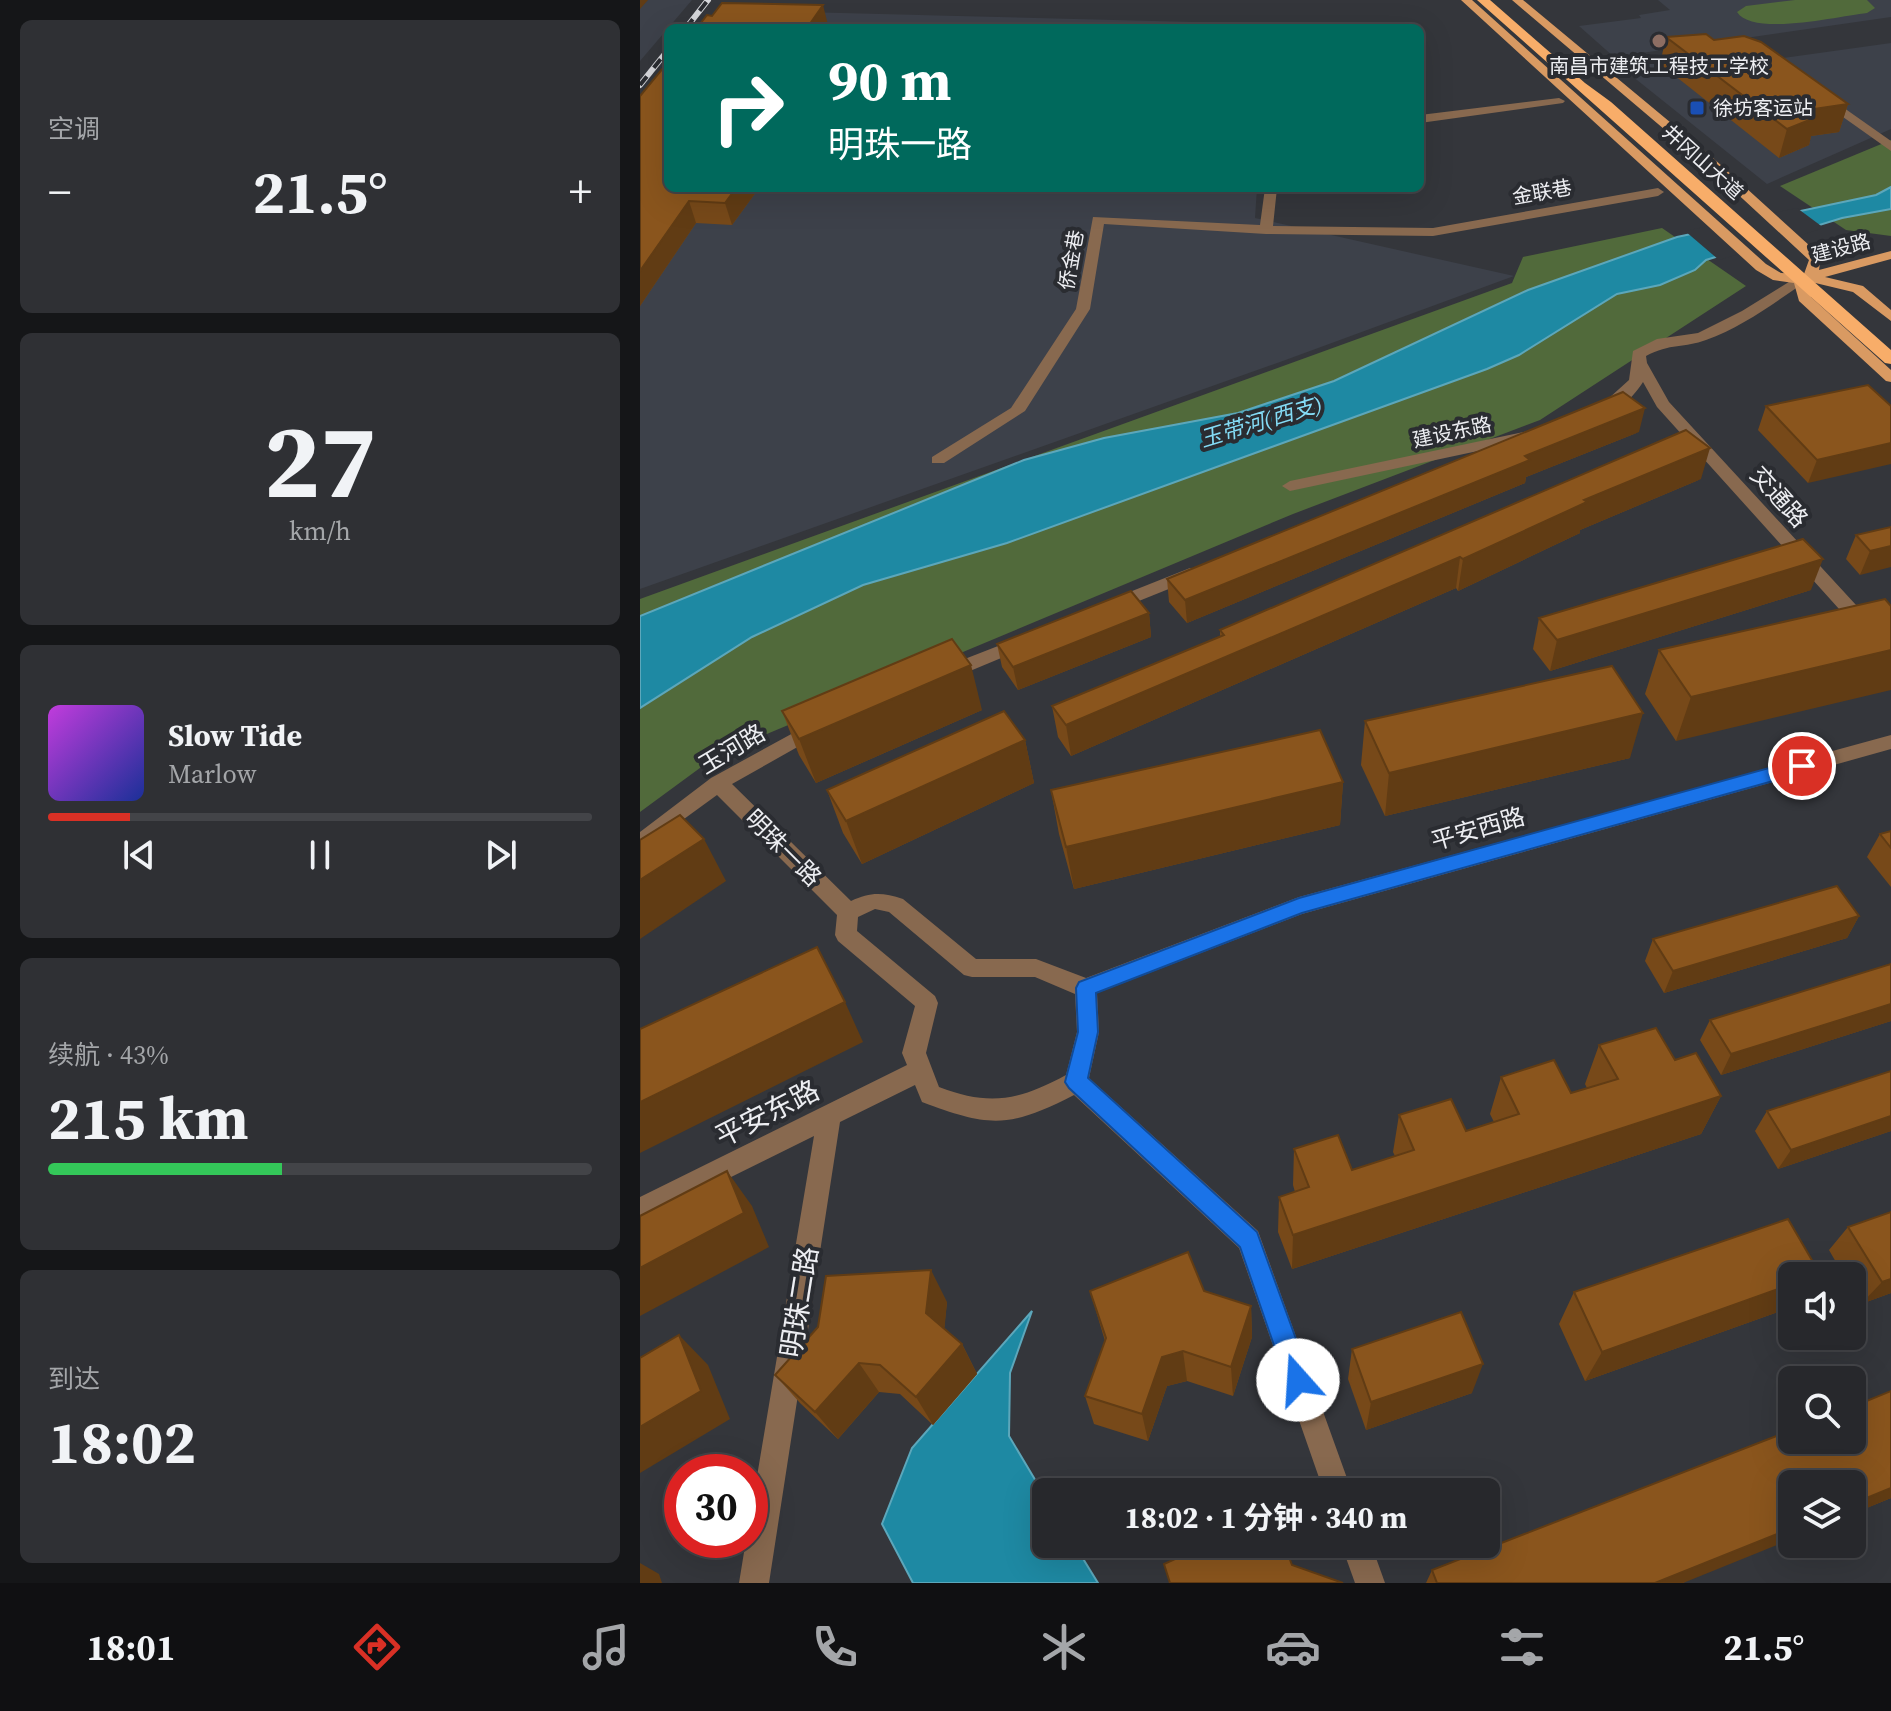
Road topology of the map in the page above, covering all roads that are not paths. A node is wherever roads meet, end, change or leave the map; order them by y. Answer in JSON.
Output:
{"nodes":[{"id":1,"x":1466,"y":0,"type":"edge"},
{"id":2,"x":1483,"y":0,"type":"edge"},
{"id":3,"x":1493,"y":0,"type":"edge"},
{"id":4,"x":1517,"y":0,"type":"edge"},
{"id":5,"x":1704,"y":53,"type":"edge"},
{"id":6,"x":1597,"y":66,"type":"junction"},
{"id":7,"x":1814,"y":92,"type":"edge"},
{"id":8,"x":1559,"y":101,"type":"dead end"},
{"id":9,"x":1424,"y":117,"type":"edge"},
{"id":10,"x":1891,"y":147,"type":"edge"},
{"id":11,"x":1271,"y":192,"type":"edge"},
{"id":12,"x":1658,"y":192,"type":"dead end"},
{"id":13,"x":1742,"y":210,"type":"junction"},
{"id":14,"x":1266,"y":230,"type":"junction"},
{"id":15,"x":1433,"y":232,"type":"joint"},
{"id":16,"x":1771,"y":255,"type":"junction"},
{"id":17,"x":1891,"y":255,"type":"edge"},
{"id":18,"x":1805,"y":278,"type":"junction"},
{"id":19,"x":1891,"y":317,"type":"edge"},
{"id":20,"x":1891,"y":347,"type":"edge"},
{"id":21,"x":1891,"y":359,"type":"edge"},
{"id":22,"x":1641,"y":365,"type":"junction"},
{"id":23,"x":1891,"y":378,"type":"edge"},
{"id":24,"x":1591,"y":417,"type":"edge"},
{"id":25,"x":1547,"y":432,"type":"edge"},
{"id":26,"x":938,"y":460,"type":"dead end"},
{"id":27,"x":1290,"y":486,"type":"dead end"},
{"id":28,"x":1206,"y":568,"type":"edge"},
{"id":29,"x":1092,"y":614,"type":"edge"},
{"id":30,"x":1048,"y":632,"type":"edge"},
{"id":31,"x":1891,"y":655,"type":"edge"},
{"id":32,"x":932,"y":680,"type":"edge"},
{"id":33,"x":831,"y":721,"type":"edge"},
{"id":34,"x":1891,"y":742,"type":"edge"},
{"id":35,"x":718,"y":783,"type":"junction"},
{"id":36,"x":640,"y":843,"type":"edge"},
{"id":37,"x":848,"y":912,"type":"junction"},
{"id":38,"x":1086,"y":988,"type":"junction"},
{"id":39,"x":921,"y":1070,"type":"junction"},
{"id":40,"x":1076,"y":1082,"type":"junction"},
{"id":41,"x":829,"y":1116,"type":"junction"},
{"id":42,"x":640,"y":1210,"type":"edge"},
{"id":43,"x":1333,"y":1478,"type":"edge"},
{"id":44,"x":1361,"y":1558,"type":"edge"},
{"id":45,"x":754,"y":1583,"type":"edge"},
{"id":46,"x":1370,"y":1583,"type":"edge"}],
"edges":[{"from":1,"to":16,"type":"main road"},
{"from":2,"to":13,"type":"highway","name":"井冈山大道"},
{"from":3,"to":13,"type":"highway","name":"井冈山大道"},
{"from":4,"to":6,"type":"main road"},
{"from":5,"to":6,"type":"street"},
{"from":6,"to":13,"type":"main road"},
{"from":7,"to":10,"type":"street"},
{"from":8,"to":9,"type":"street"},
{"from":11,"to":14,"type":"street"},
{"from":12,"to":15,"type":"street","name":"金联巷"},
{"from":13,"to":16,"type":"highway","name":"井冈山大道"},
{"from":13,"to":18,"type":"main road"},
{"from":14,"to":15,"type":"street","name":"侨金巷"},
{"from":14,"to":26,"type":"street","name":"侨金巷"},
{"from":16,"to":18,"type":"highway","name":"井冈山大道"},
{"from":17,"to":18,"type":"main road","name":"建设路"},
{"from":18,"to":19,"type":"main road"},
{"from":18,"to":20,"type":"highway","name":"井冈山大道"},
{"from":18,"to":21,"type":"highway","name":"井冈山大道"},
{"from":18,"to":22,"type":"street"},
{"from":18,"to":23,"type":"main road"},
{"from":22,"to":24,"type":"street"},
{"from":22,"to":31,"type":"street","name":"交通路"},
{"from":25,"to":27,"type":"street","name":"建设东路"},
{"from":28,"to":29,"type":"street"},
{"from":30,"to":32,"type":"street"},
{"from":33,"to":35,"type":"street","name":"玉河路"},
{"from":34,"to":38,"type":"street","name":"平安西路"},
{"from":35,"to":36,"type":"street","name":"玉河路"},
{"from":35,"to":37,"type":"street","name":"明珠一路"},
{"from":37,"to":38,"type":"street"},
{"from":37,"to":39,"type":"street","name":"明珠一路"},
{"from":38,"to":40,"type":"street"},
{"from":39,"to":40,"type":"street"},
{"from":39,"to":41,"type":"street","name":"平安东路"},
{"from":40,"to":43,"type":"street"},
{"from":41,"to":42,"type":"street","name":"平安东路"},
{"from":41,"to":45,"type":"street","name":"明珠二路"},
{"from":44,"to":46,"type":"street"}]}
